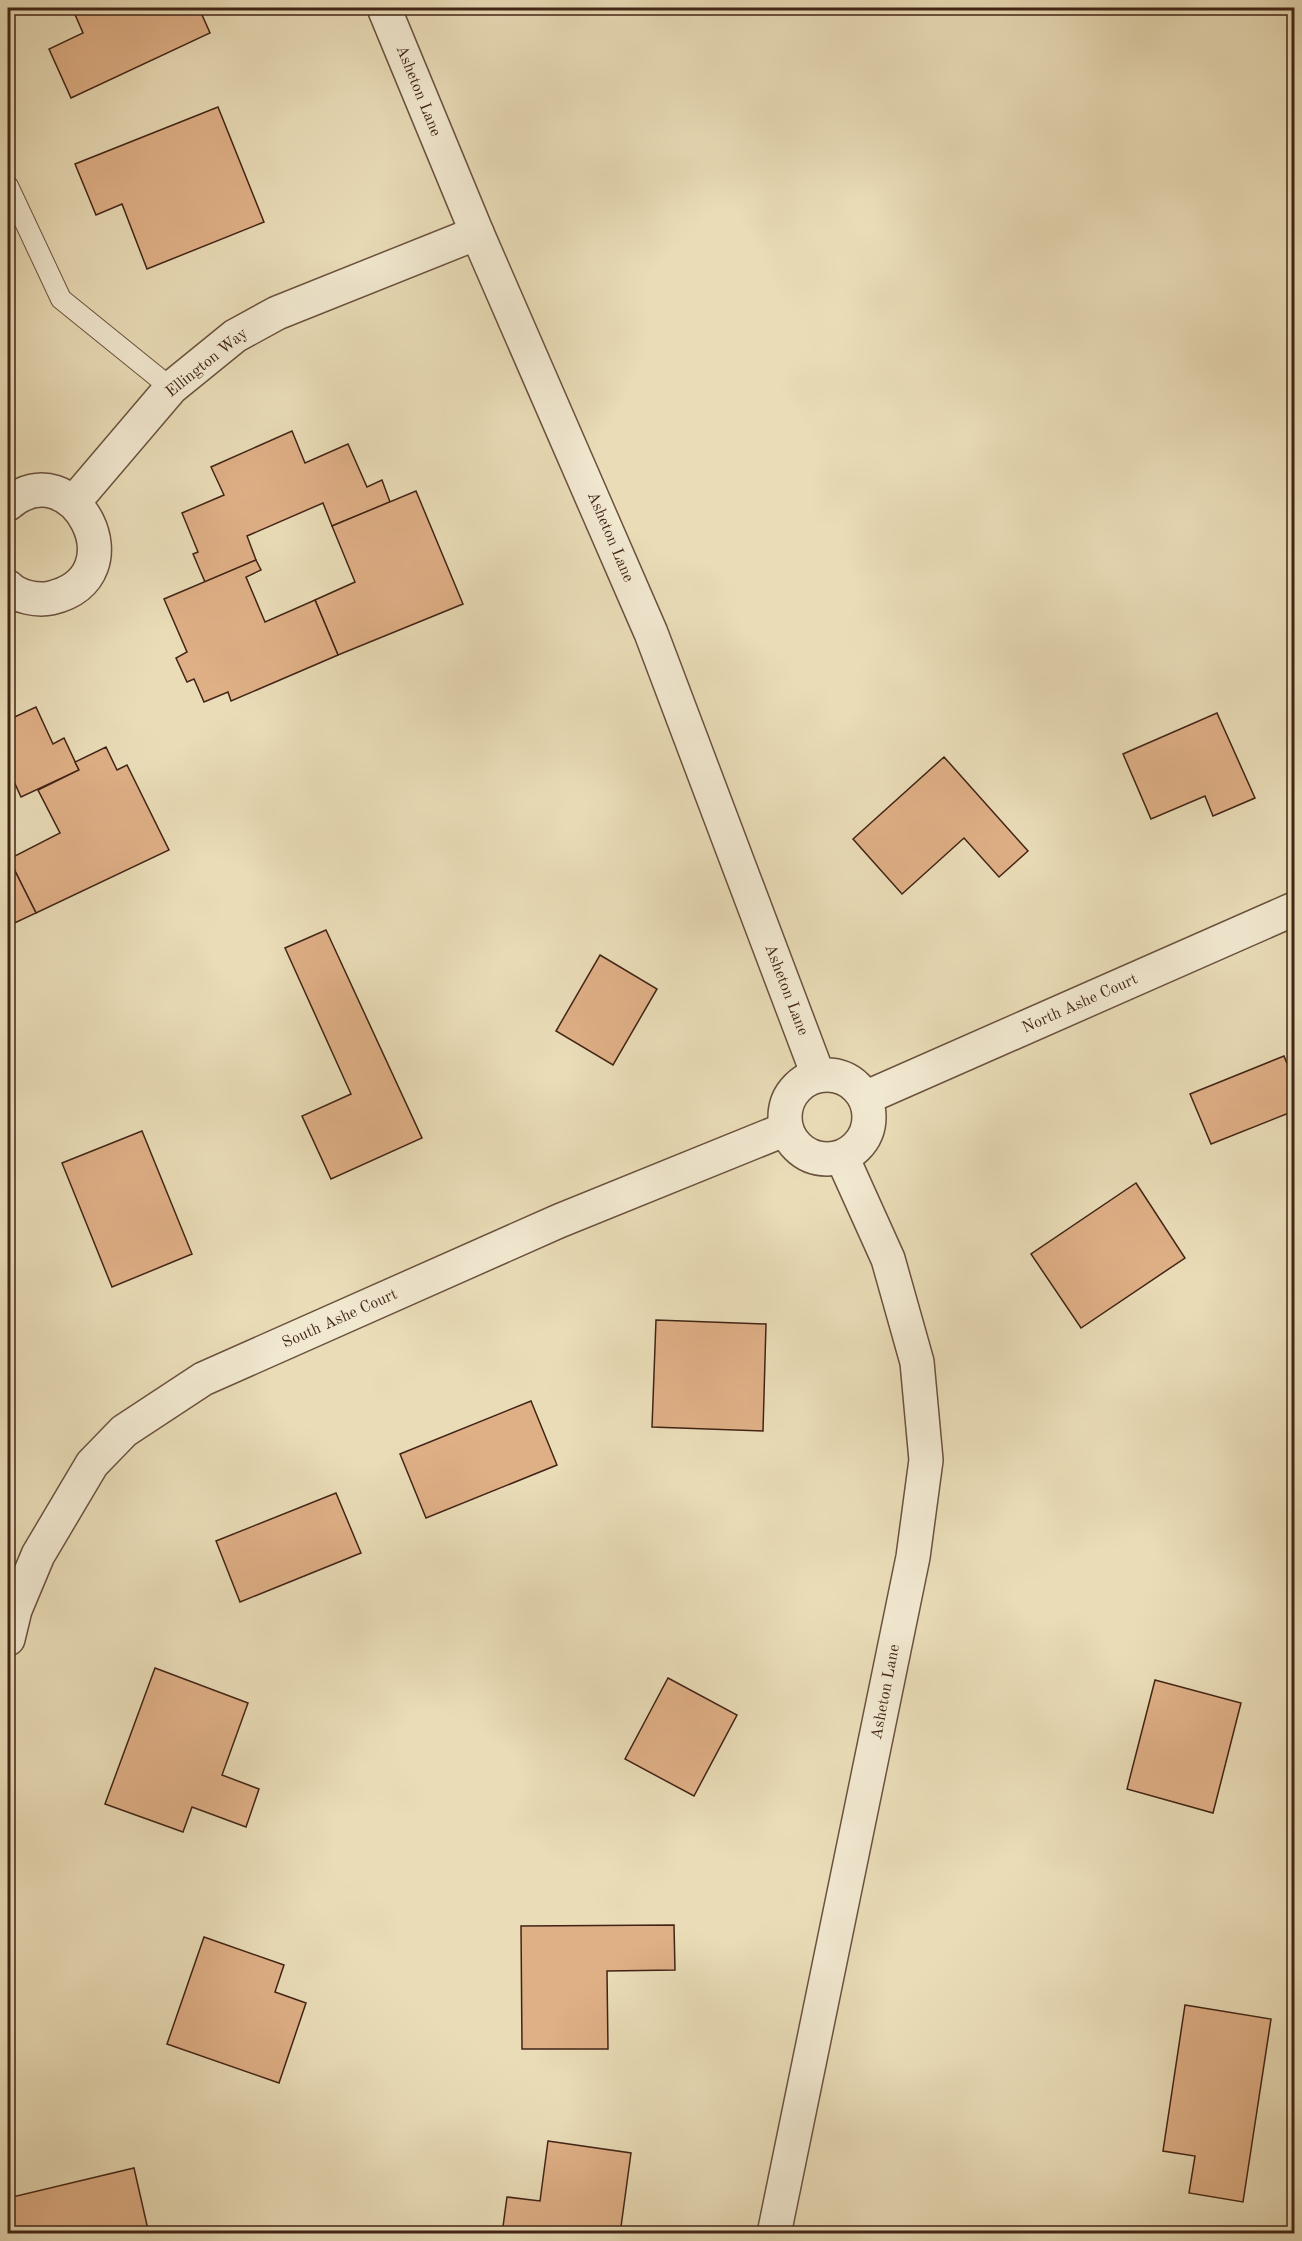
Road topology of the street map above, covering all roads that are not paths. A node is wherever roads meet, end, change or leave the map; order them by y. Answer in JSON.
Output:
{"nodes":[{"id":1,"x":384,"y":8,"type":"edge"},
{"id":2,"x":8,"y":186,"type":"edge"},
{"id":3,"x":477,"y":233,"type":"junction"},
{"id":4,"x":171,"y":388,"type":"junction"},
{"id":5,"x":74,"y":502,"type":"junction"},
{"id":6,"x":8,"y":504,"type":"edge"},
{"id":7,"x":8,"y":587,"type":"edge"},
{"id":8,"x":1294,"y":909,"type":"edge"},
{"id":9,"x":818,"y":1075,"type":"junction"},
{"id":10,"x":865,"y":1098,"type":"junction"},
{"id":11,"x":786,"y":1129,"type":"junction"},
{"id":12,"x":842,"y":1157,"type":"junction"},
{"id":13,"x":8,"y":1639,"type":"edge"},
{"id":14,"x":774,"y":2234,"type":"edge"}],
"edges":[{"from":1,"to":3,"type":"street","name":"Asheton Lane"},
{"from":2,"to":4,"type":"lane"},
{"from":3,"to":4,"type":"street","name":"Ellington Way"},
{"from":3,"to":9,"type":"street","name":"Asheton Lane"},
{"from":4,"to":5,"type":"street","name":"Ellington Way"},
{"from":5,"to":6,"type":"street"},
{"from":5,"to":7,"type":"street"},
{"from":8,"to":10,"type":"street","name":"North Ashe Court"},
{"from":9,"to":10,"type":"street"},
{"from":9,"to":11,"type":"street"},
{"from":10,"to":12,"type":"street"},
{"from":11,"to":12,"type":"street"},
{"from":11,"to":13,"type":"street","name":"South Ashe Court"},
{"from":12,"to":14,"type":"street","name":"Asheton Lane"}]}
